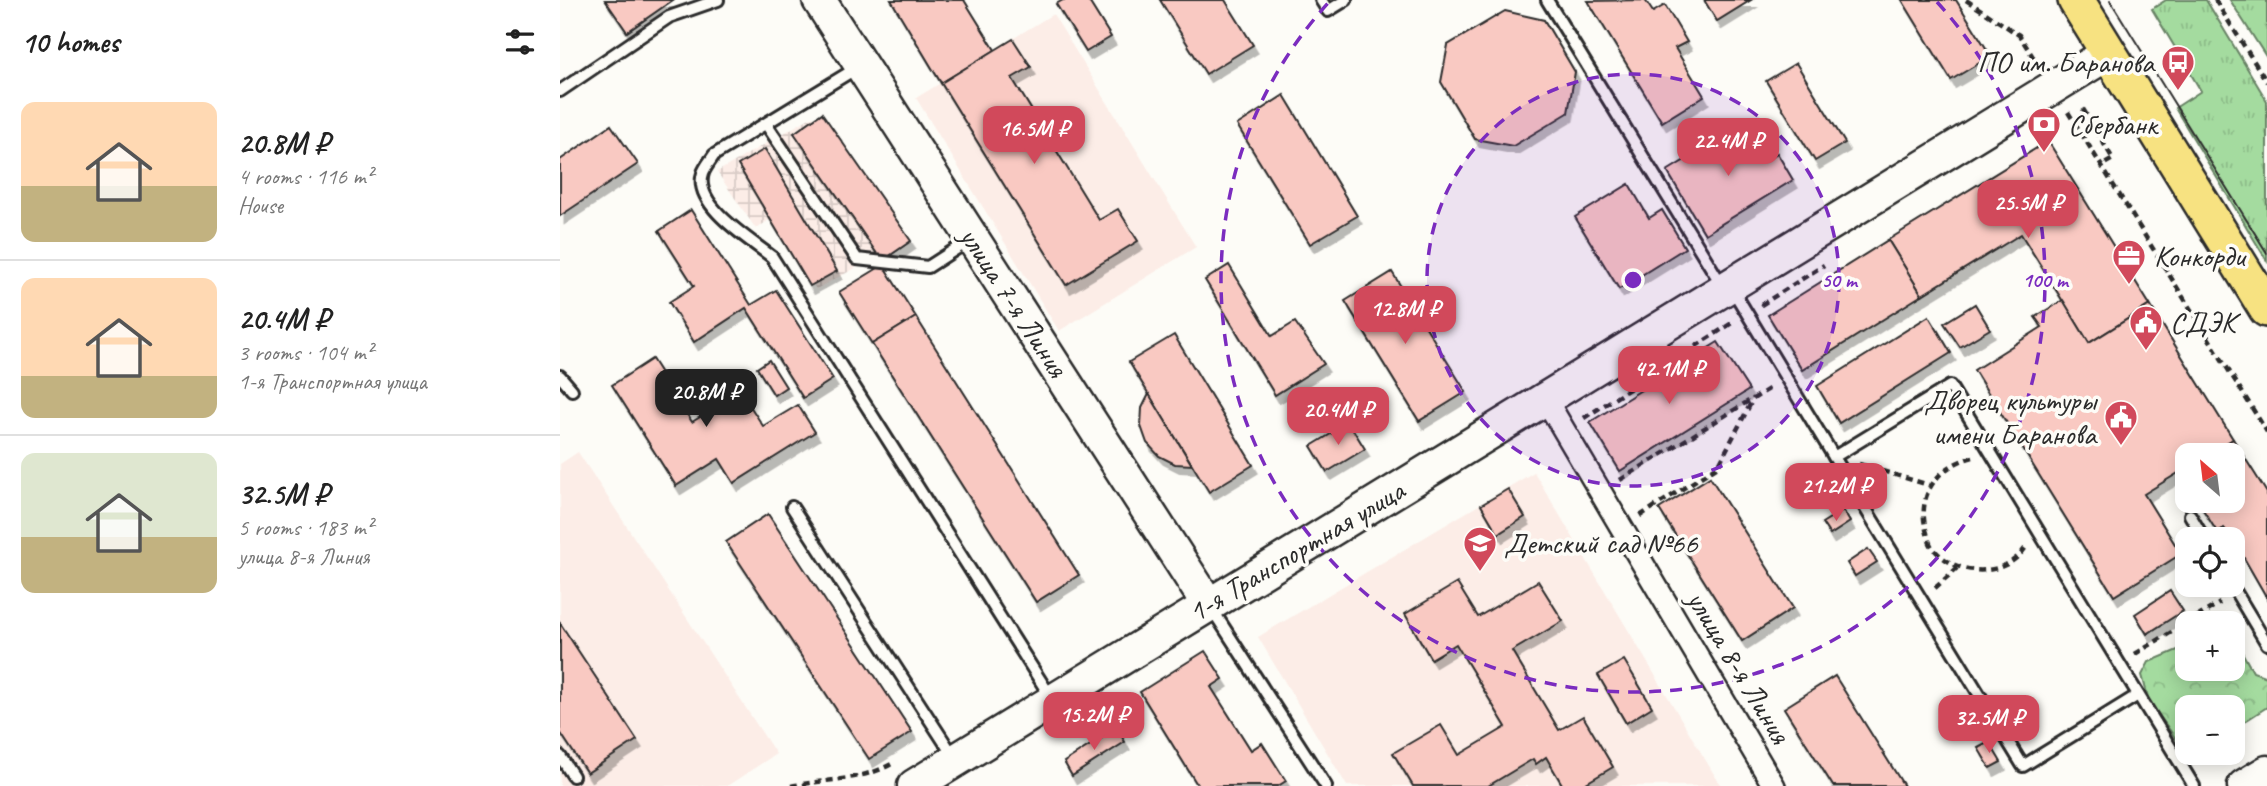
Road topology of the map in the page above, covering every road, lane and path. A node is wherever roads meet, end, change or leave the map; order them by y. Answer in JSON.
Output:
{"nodes":[{"id":1,"x":718,"y":0,"type":"edge"},
{"id":2,"x":1321,"y":0,"type":"edge"},
{"id":3,"x":1346,"y":0,"type":"edge"},
{"id":4,"x":1547,"y":0,"type":"edge"},
{"id":5,"x":1966,"y":0,"type":"edge"},
{"id":6,"x":2076,"y":0,"type":"edge"},
{"id":7,"x":2215,"y":0,"type":"edge"},
{"id":8,"x":822,"y":1,"type":"edge"},
{"id":9,"x":2109,"y":53,"type":"junction"},
{"id":10,"x":862,"y":64,"type":"junction"},
{"id":11,"x":2267,"y":82,"type":"edge"},
{"id":12,"x":560,"y":91,"type":"edge"},
{"id":13,"x":2060,"y":100,"type":"junction"},
{"id":14,"x":2083,"y":109,"type":"dead end"},
{"id":15,"x":2056,"y":119,"type":"dead end"},
{"id":16,"x":766,"y":124,"type":"junction"},
{"id":17,"x":2101,"y":166,"type":"junction"},
{"id":18,"x":974,"y":238,"type":"junction"},
{"id":19,"x":1827,"y":264,"type":"dead end"},
{"id":20,"x":1727,"y":287,"type":"junction"},
{"id":21,"x":2267,"y":309,"type":"edge"},
{"id":22,"x":1747,"y":314,"type":"junction"},
{"id":23,"x":560,"y":376,"type":"edge"},
{"id":24,"x":1787,"y":379,"type":"junction"},
{"id":25,"x":572,"y":390,"type":"dead end"},
{"id":26,"x":1545,"y":398,"type":"junction"},
{"id":27,"x":1753,"y":398,"type":"junction"},
{"id":28,"x":1583,"y":419,"type":"dead end"},
{"id":29,"x":2267,"y":432,"type":"edge"},
{"id":30,"x":1991,"y":453,"type":"junction"},
{"id":31,"x":1834,"y":457,"type":"junction"},
{"id":32,"x":1929,"y":485,"type":"junction"},
{"id":33,"x":1601,"y":492,"type":"junction"},
{"id":34,"x":792,"y":507,"type":"dead end"},
{"id":35,"x":2190,"y":514,"type":"dead end"},
{"id":36,"x":2197,"y":527,"type":"edge"},
{"id":37,"x":1622,"y":528,"type":"junction"},
{"id":38,"x":2037,"y":529,"type":"junction"},
{"id":39,"x":1957,"y":568,"type":"junction"},
{"id":40,"x":2222,"y":597,"type":"edge"},
{"id":41,"x":2239,"y":597,"type":"edge"},
{"id":42,"x":1921,"y":600,"type":"junction"},
{"id":43,"x":1208,"y":604,"type":"junction"},
{"id":44,"x":2267,"y":644,"type":"edge"},
{"id":45,"x":2119,"y":663,"type":"junction"},
{"id":46,"x":2138,"y":695,"type":"junction"},
{"id":47,"x":1052,"y":699,"type":"junction"},
{"id":48,"x":947,"y":747,"type":"junction"},
{"id":49,"x":560,"y":755,"type":"edge"},
{"id":50,"x":2267,"y":772,"type":"edge"},
{"id":51,"x":573,"y":776,"type":"dead end"},
{"id":52,"x":791,"y":786,"type":"edge"},
{"id":53,"x":914,"y":786,"type":"edge"},
{"id":54,"x":1326,"y":786,"type":"edge"},
{"id":55,"x":1774,"y":786,"type":"edge"},
{"id":56,"x":2194,"y":786,"type":"edge"},
{"id":57,"x":2244,"y":786,"type":"edge"}],
"edges":[{"from":1,"to":12,"type":"lane"},
{"from":2,"to":3,"type":"lane"},
{"from":4,"to":20,"type":"lane"},
{"from":5,"to":13,"type":"path"},
{"from":6,"to":9,"type":"main road"},
{"from":7,"to":11,"type":"path"},
{"from":8,"to":10,"type":"street","name":"улица 7-я Линия"},
{"from":9,"to":13,"type":"street","name":"1-я Транспортная улица"},
{"from":9,"to":21,"type":"main road"},
{"from":10,"to":16,"type":"lane"},
{"from":10,"to":18,"type":"street","name":"улица 7-я Линия"},
{"from":13,"to":15,"type":"path"},
{"from":13,"to":17,"type":"path"},
{"from":13,"to":20,"type":"street","name":"1-я Транспортная улица"},
{"from":14,"to":17,"type":"path"},
{"from":16,"to":18,"type":"lane"},
{"from":16,"to":47,"type":"lane"},
{"from":17,"to":29,"type":"path"},
{"from":18,"to":43,"type":"street","name":"улица 7-я Линия"},
{"from":19,"to":22,"type":"path"},
{"from":20,"to":22,"type":"lane"},
{"from":20,"to":26,"type":"street","name":"1-я Транспортная улица"},
{"from":22,"to":24,"type":"lane"},
{"from":22,"to":28,"type":"path"},
{"from":23,"to":25,"type":"lane"},
{"from":24,"to":27,"type":"path"},
{"from":24,"to":31,"type":"lane"},
{"from":26,"to":33,"type":"street","name":"улица 8-я Линия"},
{"from":26,"to":43,"type":"street","name":"1-я Транспортная улица"},
{"from":27,"to":33,"type":"path"},
{"from":27,"to":37,"type":"path"},
{"from":30,"to":31,"type":"lane"},
{"from":30,"to":32,"type":"path"},
{"from":30,"to":38,"type":"lane"},
{"from":31,"to":32,"type":"path"},
{"from":31,"to":42,"type":"lane"},
{"from":32,"to":39,"type":"path"},
{"from":33,"to":37,"type":"street","name":"улица 8-я Линия"},
{"from":34,"to":48,"type":"lane"},
{"from":35,"to":36,"type":"lane"},
{"from":37,"to":55,"type":"street","name":"улица 8-я Линия"},
{"from":38,"to":39,"type":"path"},
{"from":38,"to":45,"type":"lane"},
{"from":39,"to":42,"type":"path"},
{"from":40,"to":45,"type":"path"},
{"from":41,"to":44,"type":"lane"},
{"from":42,"to":46,"type":"lane"},
{"from":43,"to":47,"type":"street","name":"1-я Транспортная улица"},
{"from":43,"to":54,"type":"lane"},
{"from":45,"to":46,"type":"lane"},
{"from":46,"to":56,"type":"lane"},
{"from":47,"to":48,"type":"street","name":"1-я Транспортная улица"},
{"from":48,"to":52,"type":"path"},
{"from":48,"to":53,"type":"street","name":"1-я Транспортная улица"},
{"from":49,"to":51,"type":"lane"},
{"from":50,"to":57,"type":"street"}]}
